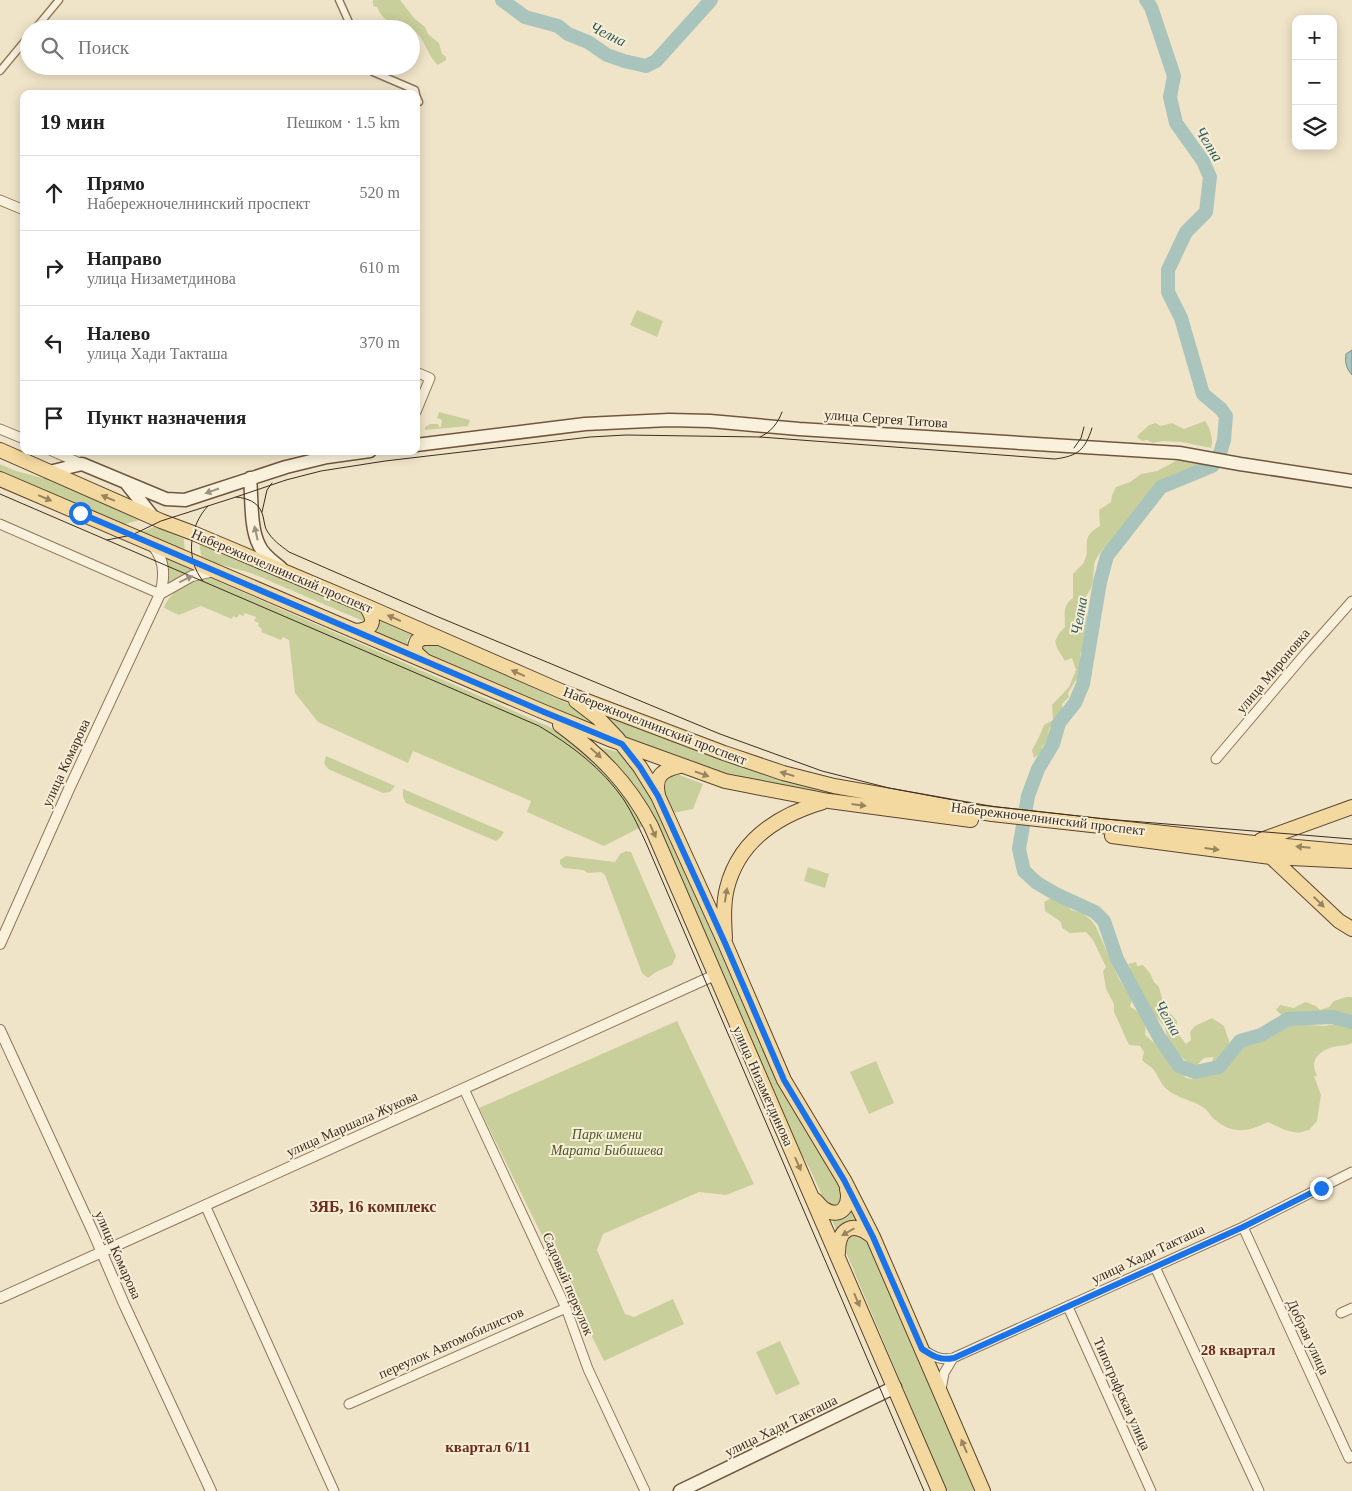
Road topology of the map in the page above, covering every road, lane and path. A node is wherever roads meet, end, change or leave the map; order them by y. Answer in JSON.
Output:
{"nodes":[{"id":1,"x":59,"y":0,"type":"edge"},
{"id":2,"x":339,"y":0,"type":"edge"},
{"id":3,"x":42,"y":20,"type":"edge"},
{"id":4,"x":348,"y":20,"type":"edge"},
{"id":5,"x":20,"y":47,"type":"edge"},
{"id":6,"x":0,"y":71,"type":"edge"},
{"id":7,"x":380,"y":75,"type":"edge"},
{"id":8,"x":415,"y":90,"type":"edge"},
{"id":9,"x":0,"y":200,"type":"edge"},
{"id":10,"x":20,"y":208,"type":"edge"},
{"id":11,"x":420,"y":374,"type":"edge"},
{"id":12,"x":420,"y":402,"type":"edge"},
{"id":13,"x":0,"y":429,"type":"edge"},
{"id":14,"x":20,"y":437,"type":"edge"},
{"id":15,"x":420,"y":445,"type":"edge"},
{"id":16,"x":0,"y":450,"type":"edge"},
{"id":17,"x":61,"y":455,"type":"edge"},
{"id":18,"x":341,"y":455,"type":"edge"},
{"id":19,"x":82,"y":464,"type":"junction"},
{"id":20,"x":49,"y":472,"type":"junction"},
{"id":21,"x":250,"y":478,"type":"junction"},
{"id":22,"x":0,"y":479,"type":"edge"},
{"id":23,"x":1352,"y":481,"type":"edge"},
{"id":24,"x":126,"y":482,"type":"junction"},
{"id":25,"x":153,"y":517,"type":"junction"},
{"id":26,"x":0,"y":524,"type":"edge"},
{"id":27,"x":149,"y":542,"type":"junction"},
{"id":28,"x":215,"y":571,"type":"junction"},
{"id":29,"x":284,"y":571,"type":"junction"},
{"id":30,"x":160,"y":594,"type":"junction"},
{"id":31,"x":1352,"y":601,"type":"edge"},
{"id":32,"x":366,"y":606,"type":"junction"},
{"id":33,"x":355,"y":631,"type":"junction"},
{"id":34,"x":438,"y":638,"type":"junction"},
{"id":35,"x":426,"y":662,"type":"junction"},
{"id":36,"x":563,"y":692,"type":"junction"},
{"id":37,"x":544,"y":712,"type":"junction"},
{"id":38,"x":622,"y":744,"type":"junction"},
{"id":39,"x":1216,"y":759,"type":"dead end"},
{"id":40,"x":680,"y":766,"type":"junction"},
{"id":41,"x":658,"y":796,"type":"junction"},
{"id":42,"x":828,"y":801,"type":"junction"},
{"id":43,"x":1352,"y":807,"type":"edge"},
{"id":44,"x":992,"y":818,"type":"junction"},
{"id":45,"x":1077,"y":828,"type":"junction"},
{"id":46,"x":1254,"y":843,"type":"junction"},
{"id":47,"x":1352,"y":852,"type":"edge"},
{"id":48,"x":1271,"y":857,"type":"junction"},
{"id":49,"x":1352,"y":861,"type":"edge"},
{"id":50,"x":1352,"y":928,"type":"edge"},
{"id":51,"x":725,"y":943,"type":"junction"},
{"id":52,"x":0,"y":944,"type":"edge"},
{"id":53,"x":715,"y":975,"type":"junction"},
{"id":54,"x":0,"y":1030,"type":"edge"},
{"id":55,"x":464,"y":1088,"type":"junction"},
{"id":56,"x":1352,"y":1172,"type":"edge"},
{"id":57,"x":844,"y":1180,"type":"junction"},
{"id":58,"x":812,"y":1198,"type":"junction"},
{"id":59,"x":205,"y":1205,"type":"junction"},
{"id":60,"x":1243,"y":1227,"type":"junction"},
{"id":61,"x":873,"y":1237,"type":"junction"},
{"id":62,"x":102,"y":1252,"type":"junction"},
{"id":63,"x":838,"y":1256,"type":"junction"},
{"id":64,"x":1155,"y":1267,"type":"junction"},
{"id":65,"x":0,"y":1298,"type":"edge"},
{"id":66,"x":1068,"y":1307,"type":"junction"},
{"id":67,"x":566,"y":1308,"type":"junction"},
{"id":68,"x":1352,"y":1308,"type":"edge"},
{"id":69,"x":1341,"y":1313,"type":"dead end"},
{"id":70,"x":922,"y":1349,"type":"junction"},
{"id":71,"x":954,"y":1358,"type":"junction"},
{"id":72,"x":895,"y":1387,"type":"junction"},
{"id":73,"x":940,"y":1392,"type":"junction"},
{"id":74,"x":349,"y":1404,"type":"dead end"},
{"id":75,"x":1350,"y":1457,"type":"edge"},
{"id":76,"x":981,"y":1489,"type":"edge"},
{"id":77,"x":211,"y":1491,"type":"edge"},
{"id":78,"x":334,"y":1491,"type":"edge"},
{"id":79,"x":645,"y":1491,"type":"edge"},
{"id":80,"x":680,"y":1491,"type":"edge"},
{"id":81,"x":939,"y":1491,"type":"edge"},
{"id":82,"x":1152,"y":1491,"type":"edge"},
{"id":83,"x":1260,"y":1491,"type":"edge"}],
"edges":[{"from":1,"to":3,"type":"street"},
{"from":2,"to":4,"type":"street"},
{"from":5,"to":6,"type":"street"},
{"from":7,"to":8,"type":"street"},
{"from":9,"to":10,"type":"street"},
{"from":11,"to":12,"type":"street"},
{"from":13,"to":14,"type":"street"},
{"from":15,"to":23,"type":"main road","name":"улица Сергея Титова"},
{"from":16,"to":20,"type":"main road","name":"Набережночелнинский проспект"},
{"from":17,"to":19,"type":"street"},
{"from":18,"to":21,"type":"main road"},
{"from":19,"to":20,"type":"main road"},
{"from":19,"to":24,"type":"main road"},
{"from":25,"to":20,"type":"main road","name":"Набережночелнинский проспект","one_way":true},
{"from":21,"to":24,"type":"main road","one_way":true},
{"from":29,"to":21,"type":"main road","one_way":true},
{"from":22,"to":27,"type":"main road","name":"Набережночелнинский проспект","one_way":true},
{"from":24,"to":25,"type":"main road"},
{"from":25,"to":29,"type":"main road","name":"Набережночелнинский проспект"},
{"from":26,"to":30,"type":"street"},
{"from":27,"to":28,"type":"main road","name":"Набережночелнинский проспект"},
{"from":27,"to":30,"type":"street","name":"улица Комарова"},
{"from":30,"to":28,"type":"street","one_way":true},
{"from":28,"to":33,"type":"main road","name":"Набережночелнинский проспект"},
{"from":29,"to":32,"type":"main road","name":"Набережночелнинский проспект"},
{"from":30,"to":52,"type":"street","name":"улица Комарова"},
{"from":31,"to":39,"type":"street","name":"улица Мироновка"},
{"from":32,"to":33,"type":"main road"},
{"from":34,"to":32,"type":"main road","name":"Набережночелнинский проспект","one_way":true},
{"from":33,"to":35,"type":"main road","name":"Набережночелнинский проспект"},
{"from":34,"to":35,"type":"main road"},
{"from":36,"to":34,"type":"main road","name":"Набережночелнинский проспект","one_way":true},
{"from":35,"to":37,"type":"main road","name":"Набережночелнинский проспект"},
{"from":36,"to":38,"type":"main road","name":"улица Низаметдинова"},
{"from":44,"to":36,"type":"main road","name":"Набережночелнинский проспект","one_way":true},
{"from":37,"to":38,"type":"main road","name":"Набережночелнинский проспект"},
{"from":37,"to":53,"type":"main road","name":"улица Низаметдинова","one_way":true},
{"from":38,"to":40,"type":"main road","name":"Набережночелнинский проспект"},
{"from":38,"to":41,"type":"main road","name":"улица Низаметдинова"},
{"from":40,"to":41,"type":"main road"},
{"from":40,"to":42,"type":"main road","name":"Набережночелнинский проспект","one_way":true},
{"from":41,"to":51,"type":"main road","name":"улица Низаметдинова"},
{"from":42,"to":44,"type":"main road","name":"Набережночелнинский проспект","one_way":true},
{"from":51,"to":42,"type":"main road","one_way":true},
{"from":43,"to":46,"type":"main road"},
{"from":44,"to":45,"type":"main road","name":"Набережночелнинский проспект"},
{"from":45,"to":46,"type":"main road","name":"Набережночелнинский проспект"},
{"from":45,"to":48,"type":"main road","name":"Набережночелнинский проспект","one_way":true},
{"from":47,"to":46,"type":"main road","name":"Набережночелнинский проспект","one_way":true},
{"from":48,"to":49,"type":"main road","name":"Набережночелнинский проспект"},
{"from":48,"to":50,"type":"main road","one_way":true},
{"from":51,"to":57,"type":"main road","name":"улица Низаметдинова"},
{"from":53,"to":55,"type":"street","name":"улица Маршала Жукова"},
{"from":53,"to":58,"type":"main road","name":"улица Низаметдинова","one_way":true},
{"from":54,"to":62,"type":"street","name":"улица Комарова"},
{"from":55,"to":59,"type":"street","name":"улица Маршала Жукова"},
{"from":55,"to":67,"type":"street","name":"Садовый переулок"},
{"from":56,"to":60,"type":"street","name":"улица Хади Такташа"},
{"from":57,"to":58,"type":"main road"},
{"from":57,"to":61,"type":"main road","name":"улица Низаметдинова"},
{"from":58,"to":63,"type":"main road","name":"улица Низаметдинова"},
{"from":59,"to":62,"type":"street","name":"улица Маршала Жукова"},
{"from":59,"to":78,"type":"street"},
{"from":60,"to":64,"type":"street","name":"улица Хади Такташа"},
{"from":60,"to":75,"type":"street","name":"Добрая улица"},
{"from":61,"to":63,"type":"main road","one_way":true},
{"from":61,"to":70,"type":"main road","name":"улица Низаметдинова"},
{"from":62,"to":65,"type":"street","name":"улица Маршала Жукова"},
{"from":62,"to":77,"type":"street","name":"улица Комарова"},
{"from":63,"to":72,"type":"main road","name":"улица Низаметдинова","one_way":true},
{"from":64,"to":66,"type":"street","name":"улица Хади Такташа"},
{"from":64,"to":83,"type":"street"},
{"from":66,"to":71,"type":"street","name":"улица Хади Такташа"},
{"from":66,"to":82,"type":"street","name":"Типографская улица"},
{"from":67,"to":74,"type":"street","name":"переулок Автомобилистов"},
{"from":67,"to":79,"type":"street","name":"Садовый переулок"},
{"from":68,"to":69,"type":"street"},
{"from":70,"to":71,"type":"street"},
{"from":70,"to":73,"type":"main road","name":"улица Низаметдинова"},
{"from":71,"to":73,"type":"street"},
{"from":72,"to":80,"type":"main road","name":"улица Хади Такташа"},
{"from":72,"to":81,"type":"main road","name":"улица Низаметдинова"},
{"from":76,"to":73,"type":"main road","name":"улица Низаметдинова","one_way":true}]}
